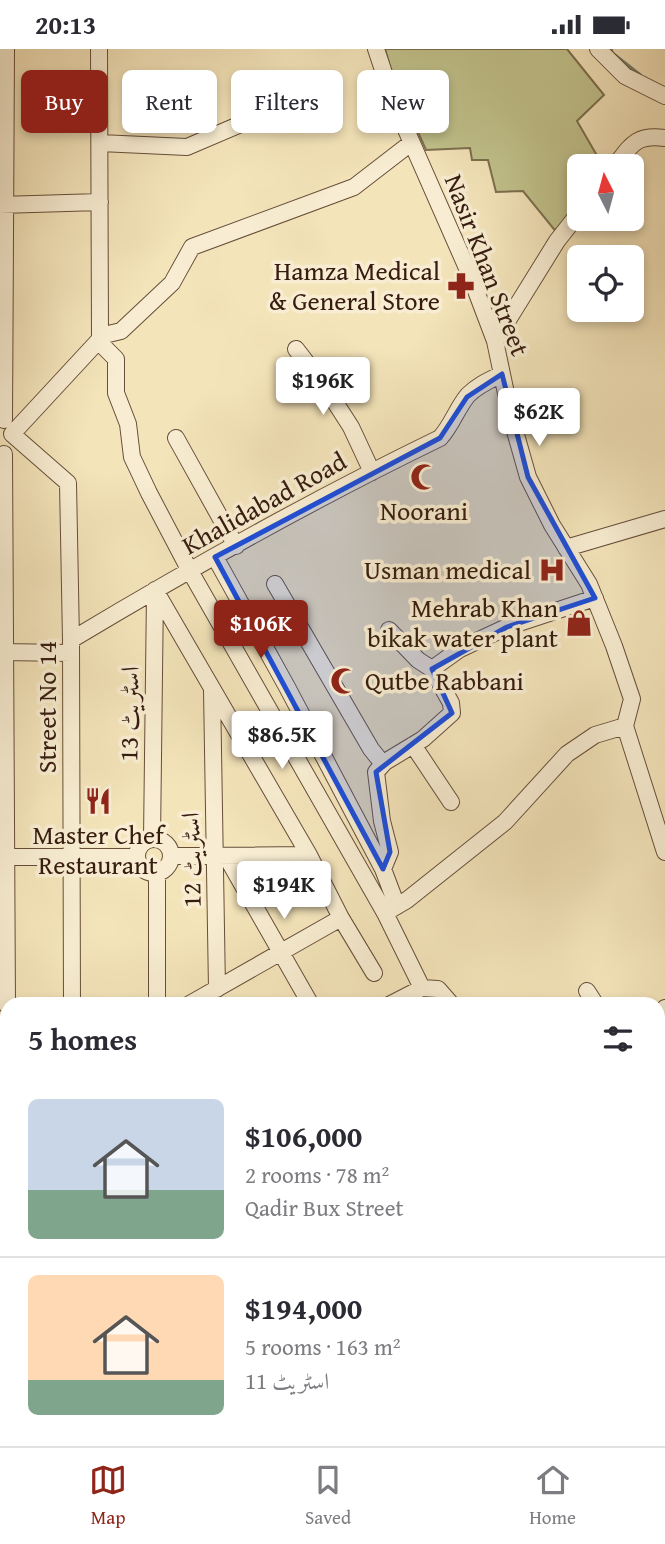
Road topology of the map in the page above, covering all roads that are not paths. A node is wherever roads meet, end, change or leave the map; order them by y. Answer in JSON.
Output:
{"nodes":[{"id":1,"x":6,"y":49,"type":"edge"},
{"id":2,"x":100,"y":49,"type":"edge"},
{"id":3,"x":376,"y":49,"type":"edge"},
{"id":4,"x":598,"y":49,"type":"edge"},
{"id":5,"x":665,"y":96,"type":"edge"},
{"id":6,"x":231,"y":128,"type":"edge"},
{"id":7,"x":665,"y":138,"type":"edge"},
{"id":8,"x":100,"y":143,"type":"junction"},
{"id":9,"x":411,"y":143,"type":"junction"},
{"id":10,"x":626,"y":154,"type":"edge"},
{"id":11,"x":100,"y":202,"type":"junction"},
{"id":12,"x":3,"y":204,"type":"edge"},
{"id":13,"x":567,"y":228,"type":"edge"},
{"id":14,"x":99,"y":339,"type":"junction"},
{"id":15,"x":495,"y":341,"type":"junction"},
{"id":16,"x":296,"y":349,"type":"dead end"},
{"id":17,"x":502,"y":373,"type":"junction"},
{"id":18,"x":5,"y":424,"type":"edge"},
{"id":19,"x":176,"y":438,"type":"dead end"},
{"id":20,"x":2,"y":455,"type":"edge"},
{"id":21,"x":372,"y":473,"type":"junction"},
{"id":22,"x":665,"y":519,"type":"edge"},
{"id":23,"x":236,"y":546,"type":"junction"},
{"id":24,"x":566,"y":548,"type":"junction"},
{"id":25,"x":215,"y":557,"type":"junction"},
{"id":26,"x":190,"y":571,"type":"junction"},
{"id":27,"x":275,"y":584,"type":"dead end"},
{"id":28,"x":155,"y":590,"type":"junction"},
{"id":29,"x":594,"y":598,"type":"junction"},
{"id":30,"x":389,"y":630,"type":"dead end"},
{"id":31,"x":71,"y":647,"type":"junction"},
{"id":32,"x":3,"y":652,"type":"edge"},
{"id":33,"x":432,"y":669,"type":"junction"},
{"id":34,"x":212,"y":688,"type":"junction"},
{"id":35,"x":625,"y":726,"type":"junction"},
{"id":36,"x":413,"y":745,"type":"junction"},
{"id":37,"x":383,"y":764,"type":"junction"},
{"id":38,"x":451,"y":802,"type":"dead end"},
{"id":39,"x":152,"y":839,"type":"junction"},
{"id":40,"x":665,"y":852,"type":"edge"},
{"id":41,"x":309,"y":855,"type":"junction"},
{"id":42,"x":171,"y":856,"type":"junction"},
{"id":43,"x":221,"y":856,"type":"junction"},
{"id":44,"x":72,"y":857,"type":"junction"},
{"id":45,"x":137,"y":857,"type":"junction"},
{"id":46,"x":4,"y":858,"type":"edge"},
{"id":47,"x":383,"y":869,"type":"junction"},
{"id":48,"x":157,"y":872,"type":"junction"},
{"id":49,"x":391,"y":909,"type":"junction"},
{"id":50,"x":341,"y":918,"type":"junction"},
{"id":51,"x":281,"y":953,"type":"junction"},
{"id":52,"x":374,"y":973,"type":"dead end"},
{"id":53,"x":422,"y":988,"type":"junction"},
{"id":54,"x":217,"y":989,"type":"junction"},
{"id":55,"x":8,"y":997,"type":"edge"},
{"id":56,"x":72,"y":997,"type":"edge"},
{"id":57,"x":157,"y":997,"type":"edge"},
{"id":58,"x":202,"y":997,"type":"edge"},
{"id":59,"x":306,"y":997,"type":"edge"},
{"id":60,"x":405,"y":997,"type":"edge"},
{"id":61,"x":445,"y":997,"type":"edge"}],
"edges":[{"from":1,"to":12,"type":"street"},
{"from":2,"to":8,"type":"street"},
{"from":3,"to":9,"type":"street","name":"Nasir Khan Street"},
{"from":4,"to":5,"type":"street"},
{"from":6,"to":8,"type":"street"},
{"from":7,"to":10,"type":"street"},
{"from":8,"to":11,"type":"street"},
{"from":9,"to":14,"type":"street"},
{"from":9,"to":15,"type":"street","name":"Nasir Khan Street"},
{"from":11,"to":12,"type":"street"},
{"from":11,"to":14,"type":"street"},
{"from":12,"to":18,"type":"street"},
{"from":13,"to":15,"type":"street"},
{"from":14,"to":18,"type":"street"},
{"from":14,"to":26,"type":"street"},
{"from":15,"to":17,"type":"street","name":"Nasir Khan Street"},
{"from":16,"to":21,"type":"street"},
{"from":17,"to":21,"type":"street","name":"Khalidabad Road"},
{"from":17,"to":24,"type":"street","name":"Nasir Khan Street"},
{"from":18,"to":20,"type":"street"},
{"from":18,"to":31,"type":"street","name":"Street No 14"},
{"from":19,"to":23,"type":"street"},
{"from":20,"to":32,"type":"street"},
{"from":21,"to":23,"type":"street","name":"Khalidabad Road"},
{"from":22,"to":24,"type":"street"},
{"from":23,"to":25,"type":"street","name":"Khalidabad Road"},
{"from":24,"to":29,"type":"street","name":"Nasir Khan Street"},
{"from":25,"to":26,"type":"street","name":"Khalidabad Road"},
{"from":25,"to":47,"type":"street"},
{"from":26,"to":28,"type":"street","name":"Khalidabad Road"},
{"from":26,"to":49,"type":"street"},
{"from":27,"to":37,"type":"street"},
{"from":28,"to":31,"type":"street","name":"Khalidabad Road"},
{"from":28,"to":34,"type":"street"},
{"from":28,"to":39,"type":"street","name":"اسٹریٹ 13"},
{"from":29,"to":33,"type":"street"},
{"from":29,"to":35,"type":"street","name":"Nasir Khan Street"},
{"from":30,"to":33,"type":"street"},
{"from":31,"to":32,"type":"street"},
{"from":31,"to":44,"type":"street","name":"Street No 14"},
{"from":32,"to":46,"type":"street"},
{"from":33,"to":36,"type":"street"},
{"from":34,"to":41,"type":"street"},
{"from":34,"to":43,"type":"street","name":"اسٹریٹ 12"},
{"from":35,"to":40,"type":"street","name":"Nasir Khan Street"},
{"from":35,"to":49,"type":"street"},
{"from":36,"to":37,"type":"street"},
{"from":36,"to":38,"type":"street"},
{"from":37,"to":47,"type":"street"},
{"from":39,"to":42,"type":"street"},
{"from":39,"to":45,"type":"street"},
{"from":41,"to":43,"type":"street"},
{"from":41,"to":50,"type":"street"},
{"from":42,"to":43,"type":"street"},
{"from":42,"to":48,"type":"street"},
{"from":43,"to":51,"type":"street"},
{"from":43,"to":54,"type":"street","name":"اسٹریٹ 12"},
{"from":44,"to":45,"type":"street"},
{"from":44,"to":46,"type":"street"},
{"from":44,"to":56,"type":"street","name":"Street No 14"},
{"from":45,"to":48,"type":"street"},
{"from":46,"to":55,"type":"street"},
{"from":47,"to":49,"type":"street"},
{"from":48,"to":57,"type":"street"},
{"from":49,"to":53,"type":"street"},
{"from":50,"to":51,"type":"street"},
{"from":50,"to":52,"type":"street"},
{"from":51,"to":54,"type":"street"},
{"from":51,"to":59,"type":"street"},
{"from":53,"to":60,"type":"street"},
{"from":53,"to":61,"type":"street"},
{"from":54,"to":58,"type":"street"}]}
